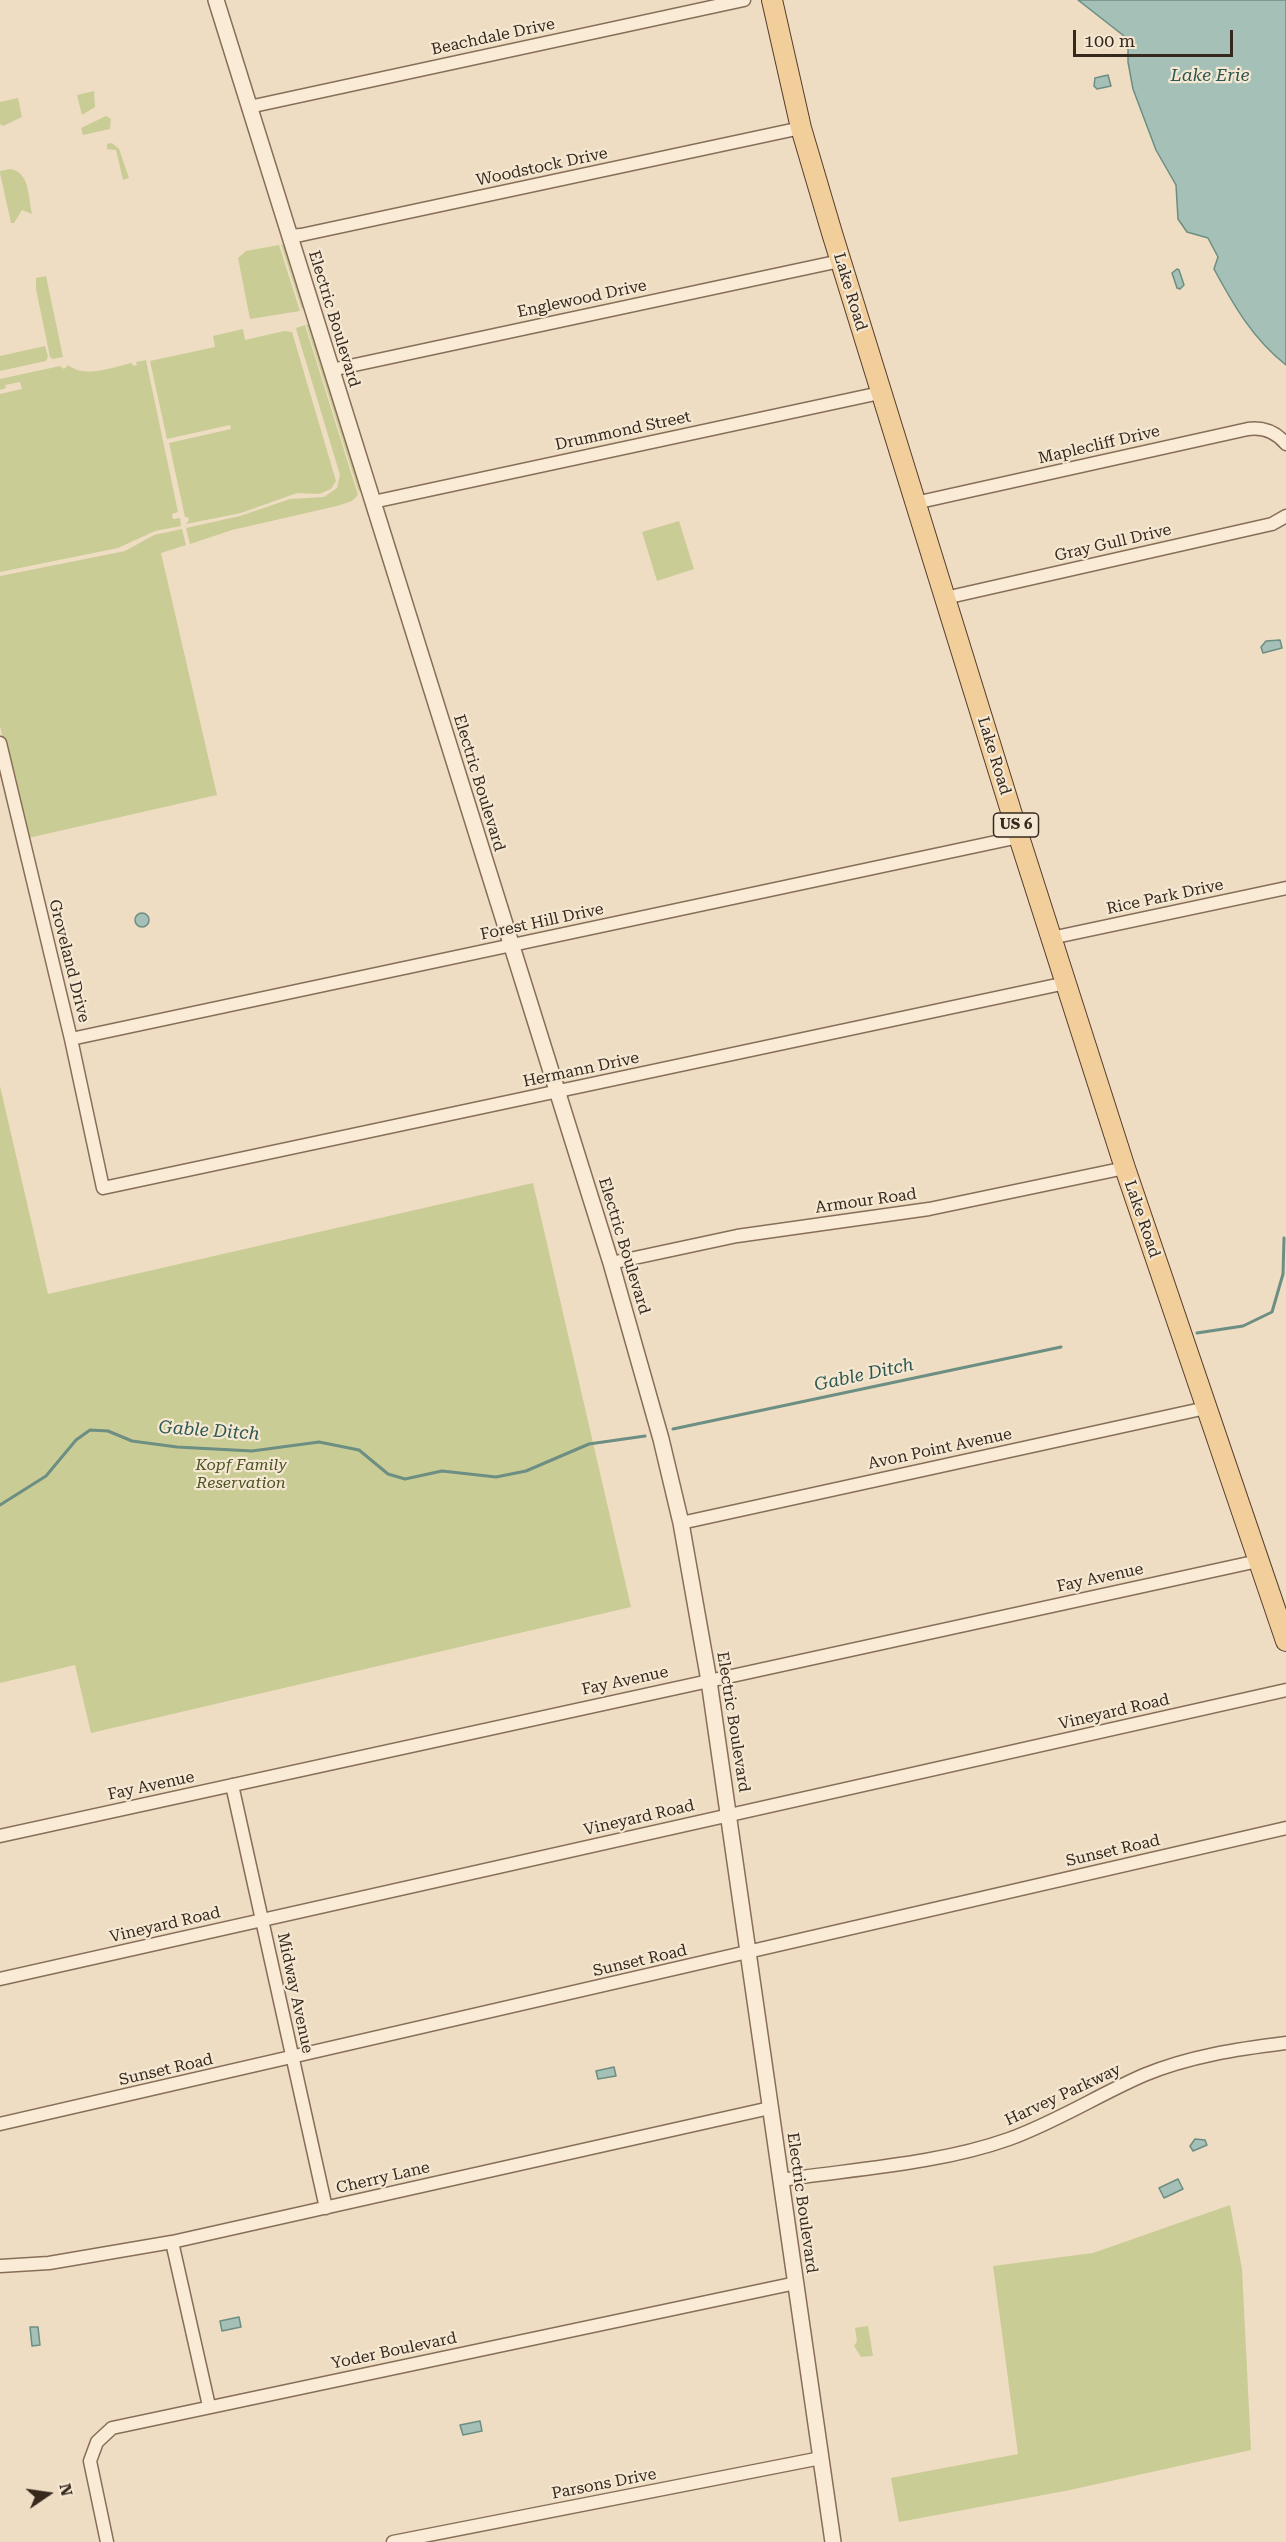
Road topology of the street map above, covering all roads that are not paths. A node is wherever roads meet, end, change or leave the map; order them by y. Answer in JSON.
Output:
{"nodes":[{"id":1,"x":216,"y":0,"type":"edge"},
{"id":2,"x":744,"y":0,"type":"edge"},
{"id":3,"x":772,"y":0,"type":"edge"},
{"id":4,"x":249,"y":107,"type":"junction"},
{"id":5,"x":801,"y":128,"type":"junction"},
{"id":6,"x":289,"y":236,"type":"junction"},
{"id":7,"x":840,"y":261,"type":"junction"},
{"id":8,"x":331,"y":370,"type":"junction"},
{"id":9,"x":880,"y":393,"type":"junction"},
{"id":10,"x":1286,"y":444,"type":"edge"},
{"id":11,"x":372,"y":502,"type":"junction"},
{"id":12,"x":915,"y":503,"type":"junction"},
{"id":13,"x":1286,"y":516,"type":"edge"},
{"id":14,"x":945,"y":598,"type":"junction"},
{"id":15,"x":0,"y":743,"type":"edge"},
{"id":16,"x":1019,"y":837,"type":"junction"},
{"id":17,"x":1286,"y":888,"type":"edge"},
{"id":18,"x":1051,"y":938,"type":"junction"},
{"id":19,"x":512,"y":946,"type":"junction"},
{"id":20,"x":1066,"y":983,"type":"junction"},
{"id":21,"x":71,"y":1040,"type":"junction"},
{"id":22,"x":558,"y":1091,"type":"junction"},
{"id":23,"x":1125,"y":1168,"type":"junction"},
{"id":24,"x":103,"y":1188,"type":"joint"},
{"id":25,"x":611,"y":1263,"type":"junction"},
{"id":26,"x":1206,"y":1408,"type":"junction"},
{"id":27,"x":681,"y":1523,"type":"junction"},
{"id":28,"x":1258,"y":1561,"type":"junction"},
{"id":29,"x":1286,"y":1641,"type":"edge"},
{"id":30,"x":709,"y":1681,"type":"junction"},
{"id":31,"x":1286,"y":1690,"type":"edge"},
{"id":32,"x":232,"y":1785,"type":"junction"},
{"id":33,"x":728,"y":1815,"type":"junction"},
{"id":34,"x":1286,"y":1828,"type":"edge"},
{"id":35,"x":0,"y":1836,"type":"edge"},
{"id":36,"x":262,"y":1920,"type":"junction"},
{"id":37,"x":748,"y":1953,"type":"junction"},
{"id":38,"x":0,"y":1979,"type":"edge"},
{"id":39,"x":1286,"y":2043,"type":"edge"},
{"id":40,"x":292,"y":2058,"type":"junction"},
{"id":41,"x":770,"y":2108,"type":"junction"},
{"id":42,"x":0,"y":2124,"type":"edge"},
{"id":43,"x":781,"y":2180,"type":"junction"},
{"id":44,"x":326,"y":2208,"type":"junction"},
{"id":45,"x":172,"y":2242,"type":"junction"},
{"id":46,"x":0,"y":2266,"type":"edge"},
{"id":47,"x":796,"y":2283,"type":"junction"},
{"id":48,"x":209,"y":2406,"type":"junction"},
{"id":49,"x":821,"y":2458,"type":"junction"},
{"id":50,"x":106,"y":2538,"type":"edge"},
{"id":51,"x":393,"y":2542,"type":"edge"},
{"id":52,"x":833,"y":2542,"type":"edge"}],
"edges":[{"from":1,"to":4,"type":"street","name":"Electric Boulevard"},
{"from":2,"to":4,"type":"street","name":"Beachdale Drive"},
{"from":3,"to":5,"type":"main road","name":"Lake Road","number":"US 6"},
{"from":4,"to":6,"type":"street","name":"Electric Boulevard"},
{"from":5,"to":6,"type":"street","name":"Woodstock Drive"},
{"from":5,"to":7,"type":"main road","name":"Lake Road","number":"US 6"},
{"from":6,"to":8,"type":"street","name":"Electric Boulevard"},
{"from":7,"to":8,"type":"street","name":"Englewood Drive"},
{"from":7,"to":9,"type":"main road","name":"Lake Road","number":"US 6"},
{"from":8,"to":11,"type":"street","name":"Electric Boulevard"},
{"from":9,"to":11,"type":"street","name":"Drummond Street"},
{"from":9,"to":12,"type":"main road","name":"Lake Road","number":"US 6"},
{"from":10,"to":12,"type":"street","name":"Maplecliff Drive"},
{"from":11,"to":19,"type":"street","name":"Electric Boulevard"},
{"from":12,"to":14,"type":"main road","name":"Lake Road","number":"US 6"},
{"from":13,"to":14,"type":"street","name":"Gray Gull Drive"},
{"from":14,"to":16,"type":"main road","name":"Lake Road","number":"US 6"},
{"from":15,"to":21,"type":"street","name":"Groveland Drive"},
{"from":16,"to":18,"type":"main road","name":"Lake Road","number":"US 6"},
{"from":16,"to":19,"type":"street","name":"Forest Hill Drive"},
{"from":17,"to":18,"type":"street","name":"Rice Park Drive"},
{"from":18,"to":20,"type":"main road","name":"Lake Road","number":"US 6"},
{"from":19,"to":21,"type":"street","name":"Forest Hill Drive"},
{"from":19,"to":22,"type":"street","name":"Electric Boulevard"},
{"from":20,"to":22,"type":"street","name":"Hermann Drive"},
{"from":20,"to":23,"type":"main road","name":"Lake Road","number":"US 6"},
{"from":21,"to":24,"type":"street","name":"Groveland Drive"},
{"from":22,"to":24,"type":"street","name":"Hermann Drive"},
{"from":22,"to":25,"type":"street","name":"Electric Boulevard"},
{"from":23,"to":25,"type":"street","name":"Armour Road"},
{"from":23,"to":26,"type":"main road","name":"Lake Road","number":"US 6"},
{"from":25,"to":27,"type":"street","name":"Electric Boulevard"},
{"from":26,"to":27,"type":"street","name":"Avon Point Avenue"},
{"from":26,"to":28,"type":"main road","name":"Lake Road","number":"US 6"},
{"from":27,"to":30,"type":"street","name":"Electric Boulevard"},
{"from":28,"to":29,"type":"main road","name":"Lake Road","number":"US 6"},
{"from":28,"to":30,"type":"street","name":"Fay Avenue"},
{"from":30,"to":32,"type":"street","name":"Fay Avenue"},
{"from":30,"to":33,"type":"street","name":"Electric Boulevard"},
{"from":31,"to":33,"type":"street","name":"Vineyard Road"},
{"from":32,"to":35,"type":"street","name":"Fay Avenue"},
{"from":32,"to":36,"type":"street","name":"Midway Avenue"},
{"from":33,"to":36,"type":"street","name":"Vineyard Road"},
{"from":33,"to":37,"type":"street","name":"Electric Boulevard"},
{"from":34,"to":37,"type":"street","name":"Sunset Road"},
{"from":36,"to":38,"type":"street","name":"Vineyard Road"},
{"from":36,"to":40,"type":"street","name":"Midway Avenue"},
{"from":37,"to":40,"type":"street","name":"Sunset Road"},
{"from":37,"to":41,"type":"street","name":"Electric Boulevard"},
{"from":39,"to":43,"type":"street","name":"Harvey Parkway"},
{"from":40,"to":42,"type":"street","name":"Sunset Road"},
{"from":40,"to":44,"type":"street","name":"Midway Avenue"},
{"from":41,"to":43,"type":"street","name":"Electric Boulevard"},
{"from":41,"to":44,"type":"street","name":"Cherry Lane"},
{"from":43,"to":47,"type":"street","name":"Electric Boulevard"},
{"from":44,"to":45,"type":"street","name":"Cherry Lane"},
{"from":45,"to":46,"type":"street","name":"Cherry Lane"},
{"from":45,"to":48,"type":"street"},
{"from":47,"to":48,"type":"street","name":"Yoder Boulevard"},
{"from":47,"to":49,"type":"street","name":"Electric Boulevard"},
{"from":48,"to":50,"type":"street","name":"Yoder Boulevard"},
{"from":49,"to":51,"type":"street","name":"Parsons Drive"},
{"from":49,"to":52,"type":"street","name":"Electric Boulevard"}]}
